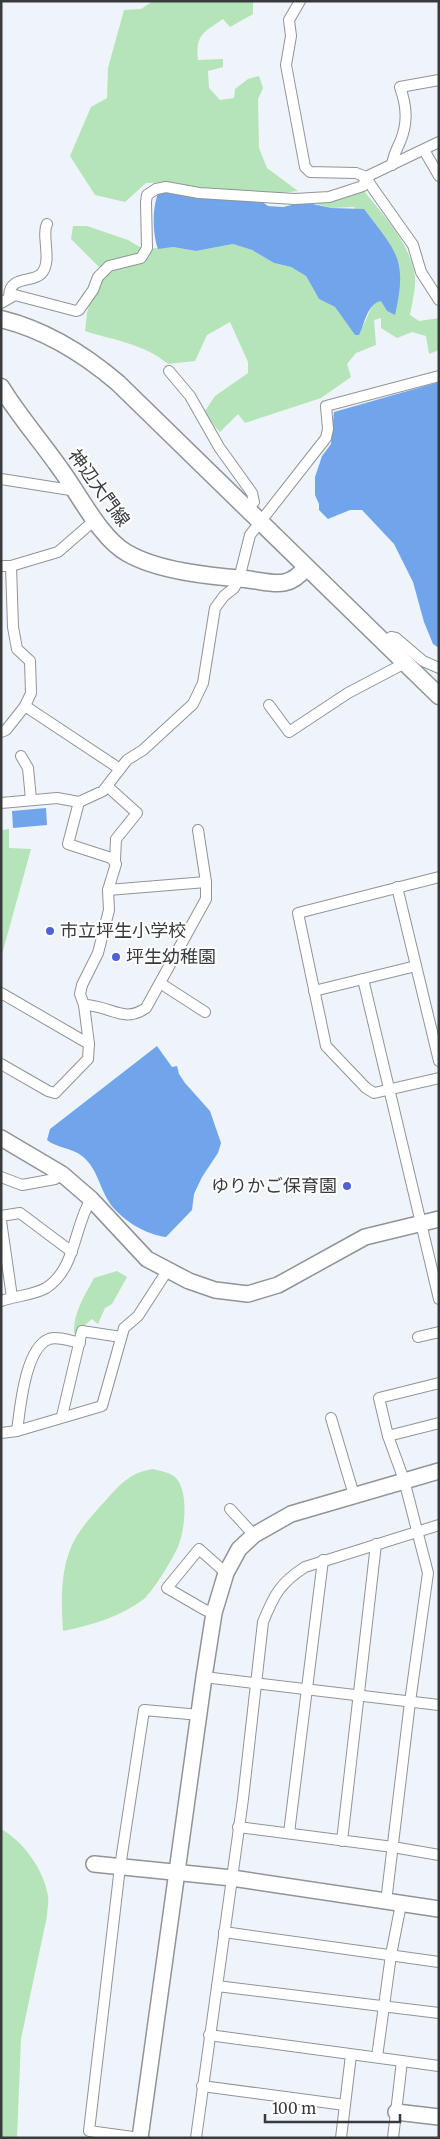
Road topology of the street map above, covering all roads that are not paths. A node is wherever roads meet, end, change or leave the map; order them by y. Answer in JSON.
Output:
{"nodes":[{"id":1,"x":300,"y":1,"type":"edge"},
{"id":2,"x":439,"y":80,"type":"edge"},
{"id":3,"x":439,"y":142,"type":"edge"},
{"id":4,"x":424,"y":150,"type":"junction"},
{"id":5,"x":392,"y":165,"type":"junction"},
{"id":6,"x":439,"y":176,"type":"edge"},
{"id":7,"x":366,"y":177,"type":"junction"},
{"id":8,"x":47,"y":224,"type":"dead end"},
{"id":9,"x":5,"y":300,"type":"edge"},
{"id":10,"x":439,"y":300,"type":"edge"},
{"id":11,"x":1,"y":319,"type":"edge"},
{"id":12,"x":169,"y":371,"type":"dead end"},
{"id":13,"x":439,"y":376,"type":"edge"},
{"id":14,"x":1,"y":387,"type":"edge"},
{"id":15,"x":1,"y":479,"type":"edge"},
{"id":16,"x":77,"y":492,"type":"junction"},
{"id":17,"x":247,"y":509,"type":"junction"},
{"id":18,"x":96,"y":519,"type":"junction"},
{"id":19,"x":262,"y":523,"type":"junction"},
{"id":20,"x":6,"y":566,"type":"edge"},
{"id":21,"x":306,"y":567,"type":"junction"},
{"id":22,"x":239,"y":579,"type":"junction"},
{"id":23,"x":383,"y":642,"type":"junction"},
{"id":24,"x":405,"y":663,"type":"junction"},
{"id":25,"x":439,"y":668,"type":"edge"},
{"id":26,"x":439,"y":696,"type":"edge"},
{"id":27,"x":269,"y":705,"type":"dead end"},
{"id":28,"x":25,"y":706,"type":"junction"},
{"id":29,"x":1,"y":732,"type":"edge"},
{"id":30,"x":21,"y":756,"type":"dead end"},
{"id":31,"x":120,"y":768,"type":"junction"},
{"id":32,"x":107,"y":786,"type":"junction"},
{"id":33,"x":31,"y":799,"type":"junction"},
{"id":34,"x":79,"y":802,"type":"junction"},
{"id":35,"x":1,"y":803,"type":"edge"},
{"id":36,"x":198,"y":830,"type":"dead end"},
{"id":37,"x":115,"y":860,"type":"junction"},
{"id":38,"x":439,"y":877,"type":"edge"},
{"id":39,"x":206,"y":882,"type":"junction"},
{"id":40,"x":397,"y":887,"type":"junction"},
{"id":41,"x":108,"y":890,"type":"junction"},
{"id":42,"x":416,"y":966,"type":"junction"},
{"id":43,"x":363,"y":979,"type":"junction"},
{"id":44,"x":160,"y":984,"type":"junction"},
{"id":45,"x":314,"y":991,"type":"junction"},
{"id":46,"x":1,"y":993,"type":"edge"},
{"id":47,"x":84,"y":1005,"type":"junction"},
{"id":48,"x":206,"y":1012,"type":"dead end"},
{"id":49,"x":89,"y":1044,"type":"junction"},
{"id":50,"x":439,"y":1061,"type":"edge"},
{"id":51,"x":4,"y":1069,"type":"edge"},
{"id":52,"x":439,"y":1078,"type":"edge"},
{"id":53,"x":389,"y":1091,"type":"junction"},
{"id":54,"x":1,"y":1138,"type":"edge"},
{"id":55,"x":62,"y":1174,"type":"junction"},
{"id":56,"x":1,"y":1177,"type":"edge"},
{"id":57,"x":91,"y":1199,"type":"junction"},
{"id":58,"x":1,"y":1216,"type":"edge"},
{"id":59,"x":439,"y":1219,"type":"edge"},
{"id":60,"x":1,"y":1221,"type":"edge"},
{"id":61,"x":420,"y":1223,"type":"junction"},
{"id":62,"x":72,"y":1252,"type":"junction"},
{"id":63,"x":167,"y":1271,"type":"junction"},
{"id":64,"x":12,"y":1297,"type":"junction"},
{"id":65,"x":439,"y":1299,"type":"edge"},
{"id":66,"x":1,"y":1301,"type":"edge"},
{"id":67,"x":439,"y":1332,"type":"edge"},
{"id":68,"x":121,"y":1337,"type":"junction"},
{"id":69,"x":418,"y":1337,"type":"dead end"},
{"id":70,"x":80,"y":1343,"type":"junction"},
{"id":71,"x":439,"y":1384,"type":"edge"},
{"id":72,"x":62,"y":1416,"type":"junction"},
{"id":73,"x":331,"y":1418,"type":"dead end"},
{"id":74,"x":439,"y":1423,"type":"edge"},
{"id":75,"x":17,"y":1431,"type":"junction"},
{"id":76,"x":1,"y":1433,"type":"edge"},
{"id":77,"x":388,"y":1436,"type":"junction"},
{"id":78,"x":439,"y":1471,"type":"edge"},
{"id":79,"x":404,"y":1480,"type":"junction"},
{"id":80,"x":354,"y":1494,"type":"junction"},
{"id":81,"x":230,"y":1510,"type":"dead end"},
{"id":82,"x":439,"y":1525,"type":"edge"},
{"id":83,"x":417,"y":1531,"type":"junction"},
{"id":84,"x":254,"y":1535,"type":"junction"},
{"id":85,"x":376,"y":1544,"type":"junction"},
{"id":86,"x":323,"y":1560,"type":"junction"},
{"id":87,"x":226,"y":1574,"type":"junction"},
{"id":88,"x":214,"y":1613,"type":"junction"},
{"id":89,"x":204,"y":1677,"type":"junction"},
{"id":90,"x":255,"y":1682,"type":"junction"},
{"id":91,"x":306,"y":1688,"type":"junction"},
{"id":92,"x":357,"y":1695,"type":"junction"},
{"id":93,"x":410,"y":1702,"type":"junction"},
{"id":94,"x":439,"y":1705,"type":"edge"},
{"id":95,"x":200,"y":1716,"type":"junction"},
{"id":96,"x":238,"y":1827,"type":"junction"},
{"id":97,"x":289,"y":1833,"type":"junction"},
{"id":98,"x":342,"y":1841,"type":"junction"},
{"id":99,"x":393,"y":1847,"type":"junction"},
{"id":100,"x":439,"y":1855,"type":"edge"},
{"id":101,"x":94,"y":1864,"type":"dead end"},
{"id":102,"x":120,"y":1867,"type":"junction"},
{"id":103,"x":178,"y":1872,"type":"junction"},
{"id":104,"x":232,"y":1878,"type":"junction"},
{"id":105,"x":386,"y":1902,"type":"junction"},
{"id":106,"x":401,"y":1904,"type":"junction"},
{"id":107,"x":439,"y":1909,"type":"edge"},
{"id":108,"x":224,"y":1932,"type":"junction"},
{"id":109,"x":391,"y":1955,"type":"junction"},
{"id":110,"x":439,"y":1962,"type":"edge"},
{"id":111,"x":216,"y":1986,"type":"junction"},
{"id":112,"x":384,"y":2006,"type":"junction"},
{"id":113,"x":439,"y":2013,"type":"edge"},
{"id":114,"x":209,"y":2035,"type":"junction"},
{"id":115,"x":351,"y":2056,"type":"junction"},
{"id":116,"x":378,"y":2058,"type":"junction"},
{"id":117,"x":402,"y":2061,"type":"junction"},
{"id":118,"x":439,"y":2066,"type":"edge"},
{"id":119,"x":202,"y":2086,"type":"junction"},
{"id":120,"x":345,"y":2105,"type":"junction"},
{"id":121,"x":396,"y":2112,"type":"junction"},
{"id":122,"x":439,"y":2117,"type":"edge"},
{"id":123,"x":140,"y":2138,"type":"edge"},
{"id":124,"x":196,"y":2138,"type":"edge"},
{"id":125,"x":200,"y":2138,"type":"edge"},
{"id":126,"x":341,"y":2138,"type":"edge"},
{"id":127,"x":393,"y":2138,"type":"edge"}],
"edges":[{"from":1,"to":7,"type":"street"},
{"from":2,"to":5,"type":"street"},
{"from":3,"to":4,"type":"street"},
{"from":4,"to":5,"type":"street"},
{"from":4,"to":6,"type":"street"},
{"from":5,"to":7,"type":"street"},
{"from":7,"to":9,"type":"street"},
{"from":7,"to":10,"type":"street"},
{"from":8,"to":9,"type":"street"},
{"from":11,"to":17,"type":"main road"},
{"from":12,"to":17,"type":"street"},
{"from":13,"to":19,"type":"street"},
{"from":14,"to":16,"type":"main road","name":"神辺大門線"},
{"from":15,"to":16,"type":"street"},
{"from":16,"to":18,"type":"main road","name":"神辺大門線"},
{"from":17,"to":19,"type":"main road"},
{"from":18,"to":20,"type":"street"},
{"from":18,"to":22,"type":"main road","name":"神辺大門線"},
{"from":19,"to":21,"type":"main road"},
{"from":19,"to":22,"type":"street"},
{"from":20,"to":28,"type":"street"},
{"from":21,"to":22,"type":"main road","name":"神辺大門線"},
{"from":21,"to":23,"type":"main road"},
{"from":22,"to":31,"type":"street"},
{"from":23,"to":24,"type":"main road"},
{"from":23,"to":25,"type":"street"},
{"from":24,"to":26,"type":"main road"},
{"from":24,"to":27,"type":"street"},
{"from":28,"to":29,"type":"street"},
{"from":28,"to":31,"type":"street"},
{"from":30,"to":33,"type":"street"},
{"from":31,"to":32,"type":"street"},
{"from":32,"to":34,"type":"street"},
{"from":32,"to":37,"type":"street"},
{"from":33,"to":34,"type":"street"},
{"from":33,"to":35,"type":"street"},
{"from":34,"to":37,"type":"street"},
{"from":36,"to":39,"type":"street"},
{"from":37,"to":41,"type":"street"},
{"from":38,"to":40,"type":"street"},
{"from":39,"to":41,"type":"street"},
{"from":39,"to":44,"type":"street"},
{"from":40,"to":42,"type":"street"},
{"from":40,"to":45,"type":"street"},
{"from":41,"to":47,"type":"street"},
{"from":42,"to":43,"type":"street"},
{"from":42,"to":50,"type":"street"},
{"from":43,"to":45,"type":"street"},
{"from":43,"to":53,"type":"street"},
{"from":44,"to":47,"type":"street"},
{"from":44,"to":48,"type":"street"},
{"from":45,"to":53,"type":"street"},
{"from":46,"to":49,"type":"street"},
{"from":47,"to":49,"type":"street"},
{"from":49,"to":51,"type":"street"},
{"from":52,"to":53,"type":"street"},
{"from":53,"to":61,"type":"street"},
{"from":54,"to":55,"type":"street"},
{"from":55,"to":56,"type":"street"},
{"from":55,"to":57,"type":"street"},
{"from":57,"to":62,"type":"street"},
{"from":57,"to":63,"type":"street"},
{"from":58,"to":62,"type":"street"},
{"from":59,"to":61,"type":"street"},
{"from":60,"to":64,"type":"street"},
{"from":61,"to":63,"type":"street"},
{"from":61,"to":65,"type":"street"},
{"from":62,"to":64,"type":"street"},
{"from":63,"to":68,"type":"street"},
{"from":64,"to":66,"type":"street"},
{"from":67,"to":69,"type":"street"},
{"from":68,"to":70,"type":"street"},
{"from":68,"to":72,"type":"street"},
{"from":70,"to":72,"type":"street"},
{"from":70,"to":75,"type":"street"},
{"from":71,"to":77,"type":"street"},
{"from":72,"to":75,"type":"street"},
{"from":73,"to":80,"type":"street"},
{"from":74,"to":77,"type":"street"},
{"from":75,"to":76,"type":"street"},
{"from":77,"to":79,"type":"street"},
{"from":78,"to":79,"type":"street"},
{"from":79,"to":80,"type":"street"},
{"from":79,"to":83,"type":"street"},
{"from":80,"to":84,"type":"street"},
{"from":81,"to":84,"type":"street"},
{"from":82,"to":83,"type":"street"},
{"from":83,"to":85,"type":"street"},
{"from":83,"to":93,"type":"street"},
{"from":84,"to":87,"type":"street"},
{"from":85,"to":86,"type":"street"},
{"from":85,"to":92,"type":"street"},
{"from":86,"to":90,"type":"street"},
{"from":86,"to":91,"type":"street"},
{"from":87,"to":88,"type":"street"},
{"from":87,"to":88,"type":"street"},
{"from":88,"to":89,"type":"street"},
{"from":89,"to":90,"type":"street"},
{"from":89,"to":95,"type":"street"},
{"from":90,"to":91,"type":"street"},
{"from":90,"to":96,"type":"street"},
{"from":91,"to":92,"type":"street"},
{"from":91,"to":97,"type":"street"},
{"from":92,"to":93,"type":"street"},
{"from":92,"to":98,"type":"street"},
{"from":93,"to":94,"type":"street"},
{"from":93,"to":99,"type":"street"},
{"from":95,"to":102,"type":"street"},
{"from":95,"to":103,"type":"street"},
{"from":96,"to":97,"type":"street"},
{"from":96,"to":104,"type":"street"},
{"from":97,"to":98,"type":"street"},
{"from":98,"to":99,"type":"street"},
{"from":99,"to":100,"type":"street"},
{"from":99,"to":105,"type":"street"},
{"from":101,"to":102,"type":"street"},
{"from":102,"to":103,"type":"street"},
{"from":102,"to":123,"type":"street"},
{"from":103,"to":104,"type":"street"},
{"from":103,"to":123,"type":"street"},
{"from":104,"to":105,"type":"street"},
{"from":104,"to":108,"type":"street"},
{"from":105,"to":106,"type":"street"},
{"from":106,"to":107,"type":"street"},
{"from":106,"to":109,"type":"street"},
{"from":108,"to":109,"type":"street"},
{"from":108,"to":111,"type":"street"},
{"from":109,"to":110,"type":"street"},
{"from":109,"to":112,"type":"street"},
{"from":111,"to":112,"type":"street"},
{"from":111,"to":114,"type":"street"},
{"from":112,"to":113,"type":"street"},
{"from":112,"to":116,"type":"street"},
{"from":114,"to":115,"type":"street"},
{"from":114,"to":119,"type":"street"},
{"from":115,"to":116,"type":"street"},
{"from":115,"to":120,"type":"street"},
{"from":116,"to":117,"type":"street"},
{"from":117,"to":118,"type":"street"},
{"from":117,"to":121,"type":"street"},
{"from":119,"to":120,"type":"street"},
{"from":119,"to":124,"type":"street"},
{"from":120,"to":126,"type":"street"},
{"from":121,"to":122,"type":"street"},
{"from":121,"to":127,"type":"street"},
{"from":124,"to":125,"type":"street"}]}
